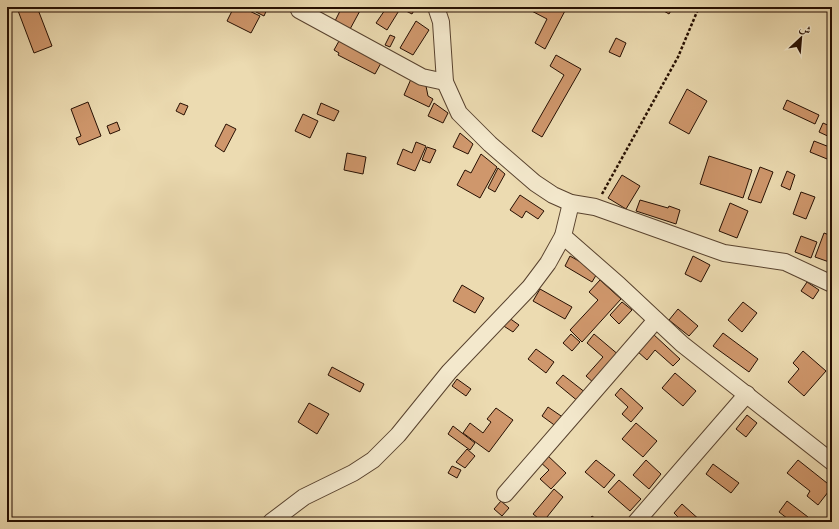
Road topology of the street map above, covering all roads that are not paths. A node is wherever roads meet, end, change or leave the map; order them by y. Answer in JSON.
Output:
{"nodes":[{"id":1,"x":436,"y":7,"type":"edge"},
{"id":2,"x":298,"y":10,"type":"dead end"},
{"id":3,"x":444,"y":82,"type":"junction"},
{"id":4,"x":571,"y":203,"type":"junction"},
{"id":5,"x":563,"y":236,"type":"junction"},
{"id":6,"x":832,"y":284,"type":"edge"},
{"id":7,"x":656,"y":320,"type":"junction"},
{"id":8,"x":747,"y":394,"type":"junction"},
{"id":9,"x":832,"y":462,"type":"edge"},
{"id":10,"x":505,"y":494,"type":"dead end"},
{"id":11,"x":271,"y":522,"type":"edge"},
{"id":12,"x":636,"y":522,"type":"edge"}],
"edges":[{"from":1,"to":3,"type":"street"},
{"from":2,"to":3,"type":"street"},
{"from":3,"to":4,"type":"street"},
{"from":4,"to":5,"type":"street"},
{"from":4,"to":6,"type":"street"},
{"from":5,"to":7,"type":"street"},
{"from":5,"to":11,"type":"street"},
{"from":7,"to":8,"type":"street"},
{"from":7,"to":10,"type":"street"},
{"from":8,"to":9,"type":"street"},
{"from":8,"to":12,"type":"street"}]}
